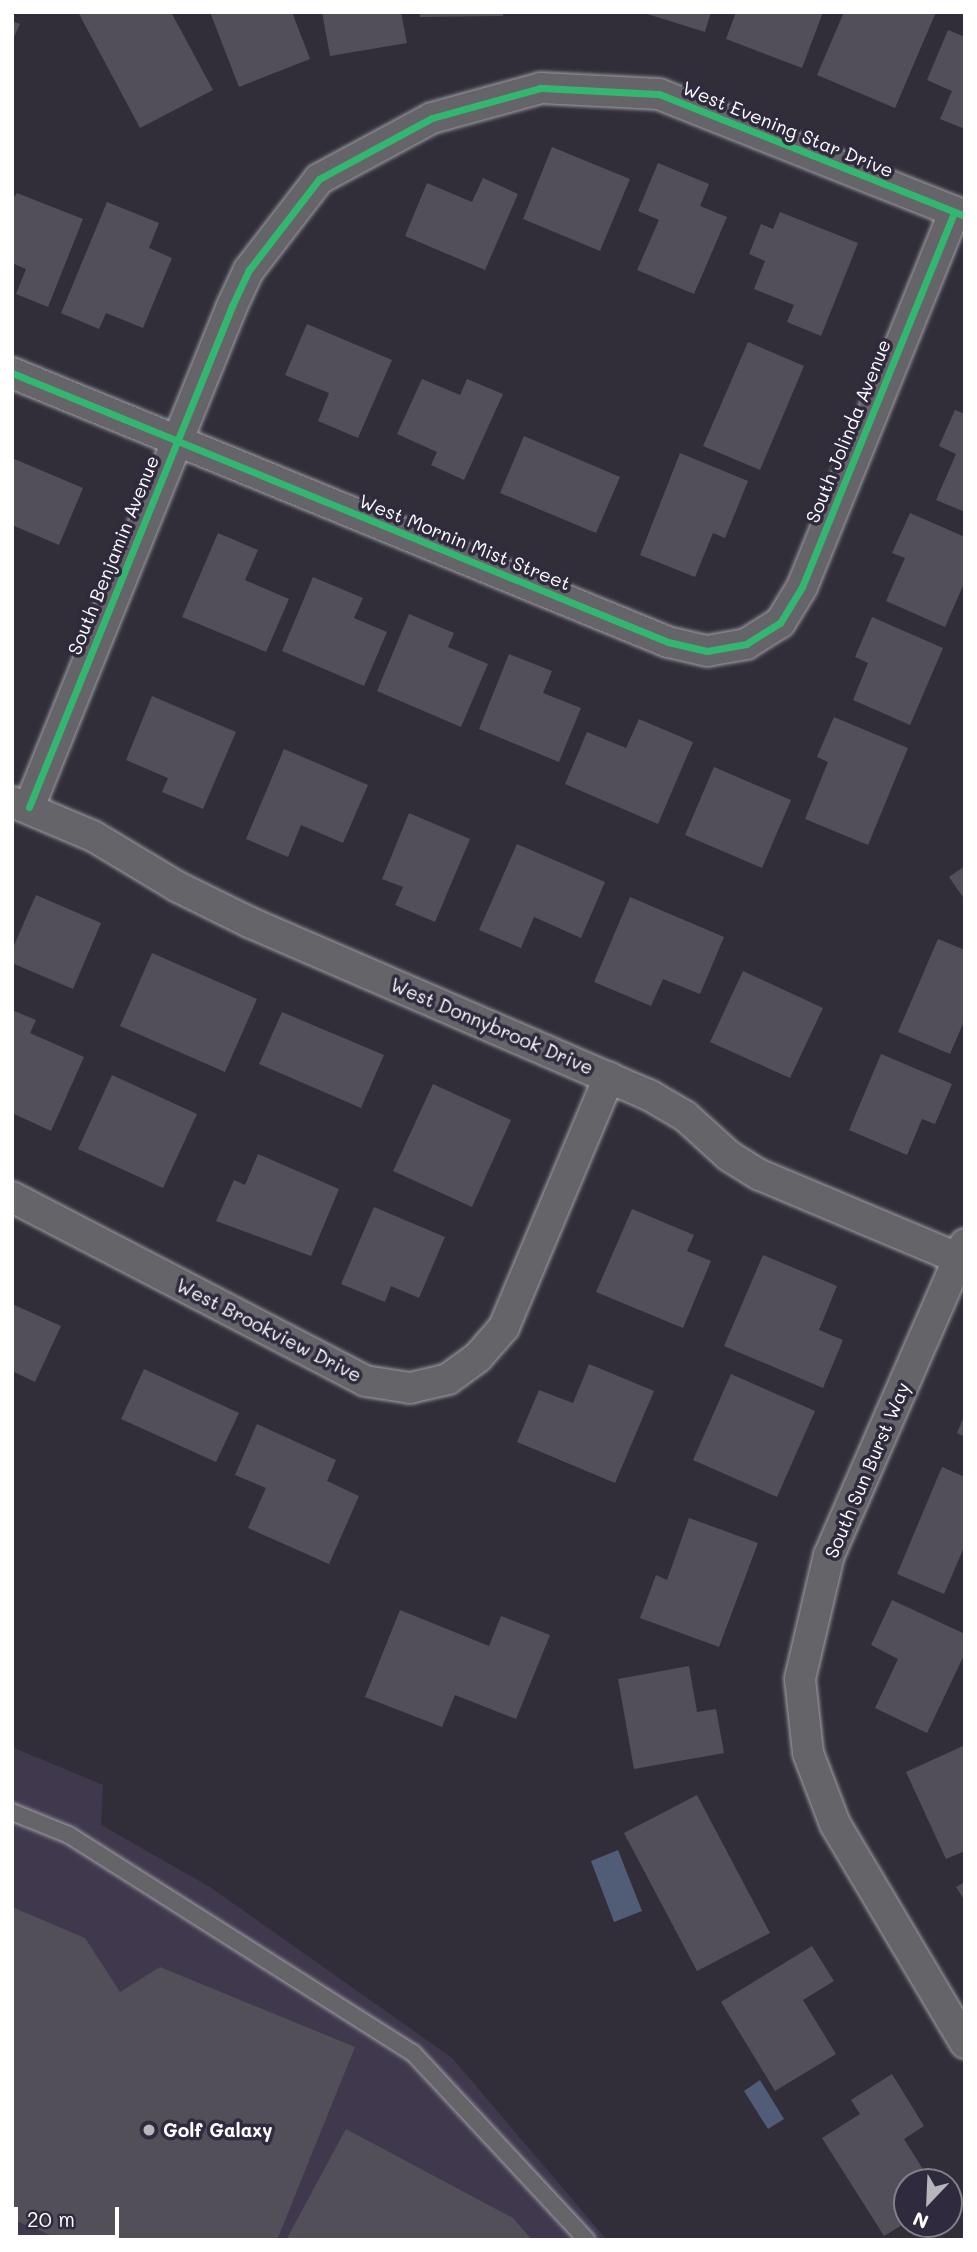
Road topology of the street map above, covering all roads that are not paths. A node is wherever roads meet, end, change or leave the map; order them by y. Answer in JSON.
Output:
{"nodes":[{"id":1,"x":432,"y":118,"type":"joint"},
{"id":2,"x":959,"y":214,"type":"edge"},
{"id":3,"x":12,"y":373,"type":"edge"},
{"id":4,"x":177,"y":440,"type":"junction"},
{"id":5,"x":746,"y":644,"type":"joint"},
{"id":6,"x":21,"y":805,"type":"edge"},
{"id":7,"x":610,"y":1077,"type":"junction"},
{"id":8,"x":12,"y":1197,"type":"edge"},
{"id":9,"x":963,"y":1254,"type":"edge"},
{"id":10,"x":12,"y":1812,"type":"edge"},
{"id":11,"x":965,"y":2043,"type":"edge"},
{"id":12,"x":587,"y":2240,"type":"edge"}],
"edges":[{"from":1,"to":2,"type":"street","name":"West Evening Star Drive"},
{"from":1,"to":4,"type":"street","name":"South Benjamin Avenue"},
{"from":2,"to":5,"type":"street","name":"South Jolinda Avenue"},
{"from":3,"to":4,"type":"street","name":"West Mornin Mist Street"},
{"from":4,"to":5,"type":"street","name":"West Mornin Mist Street"},
{"from":4,"to":6,"type":"street","name":"South Benjamin Avenue"},
{"from":6,"to":7,"type":"street","name":"West Donnybrook Drive"},
{"from":7,"to":8,"type":"street","name":"West Brookview Drive"},
{"from":7,"to":9,"type":"street","name":"West Donnybrook Drive"},
{"from":9,"to":11,"type":"street","name":"South Sun Burst Way"},
{"from":10,"to":12,"type":"lane"}]}
